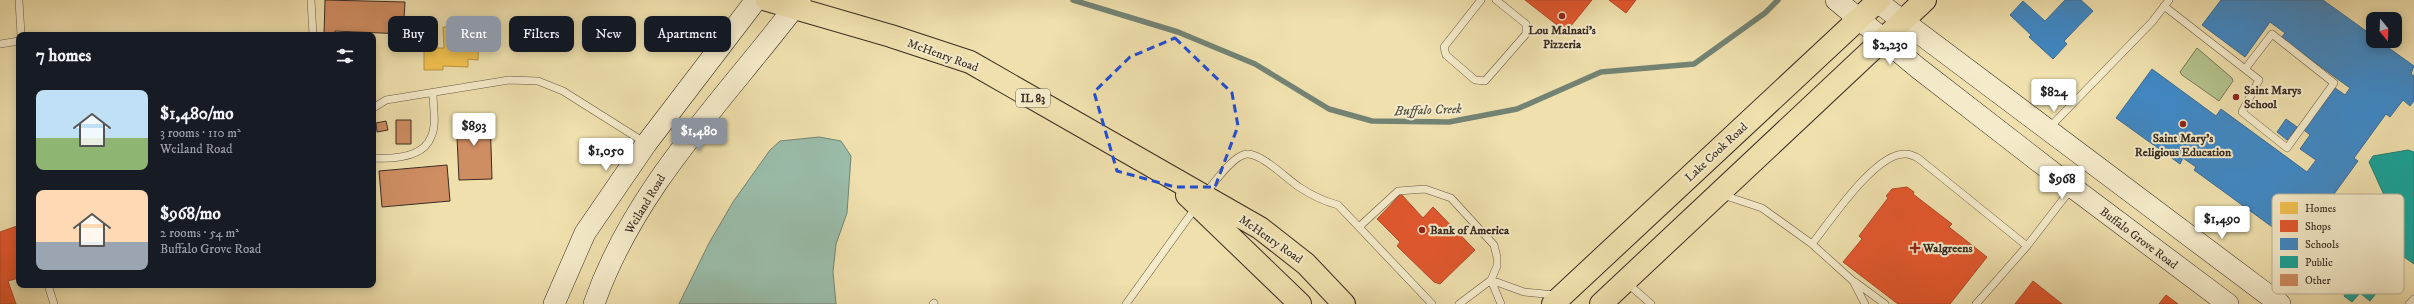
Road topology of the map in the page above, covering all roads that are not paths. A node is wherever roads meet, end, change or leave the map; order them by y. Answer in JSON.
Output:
{"nodes":[{"id":1,"x":19,"y":0,"type":"edge"},
{"id":2,"x":311,"y":0,"type":"edge"},
{"id":3,"x":756,"y":0,"type":"edge"},
{"id":4,"x":767,"y":0,"type":"edge"},
{"id":5,"x":1481,"y":0,"type":"edge"},
{"id":6,"x":1496,"y":0,"type":"edge"},
{"id":7,"x":1836,"y":0,"type":"edge"},
{"id":8,"x":1925,"y":0,"type":"edge"},
{"id":9,"x":1877,"y":1,"type":"edge"},
{"id":10,"x":2167,"y":3,"type":"edge"},
{"id":11,"x":797,"y":4,"type":"edge"},
{"id":12,"x":1859,"y":18,"type":"junction"},
{"id":13,"x":1903,"y":21,"type":"junction"},
{"id":14,"x":21,"y":32,"type":"edge"},
{"id":15,"x":314,"y":32,"type":"edge"},
{"id":16,"x":1882,"y":39,"type":"junction"},
{"id":17,"x":16,"y":41,"type":"edge"},
{"id":18,"x":0,"y":44,"type":"edge"},
{"id":19,"x":2244,"y":69,"type":"junction"},
{"id":20,"x":433,"y":94,"type":"junction"},
{"id":21,"x":376,"y":106,"type":"edge"},
{"id":22,"x":2048,"y":129,"type":"junction"},
{"id":23,"x":646,"y":144,"type":"junction"},
{"id":24,"x":376,"y":158,"type":"edge"},
{"id":25,"x":2092,"y":162,"type":"junction"},
{"id":26,"x":2072,"y":187,"type":"junction"},
{"id":27,"x":1719,"y":194,"type":"junction"},
{"id":28,"x":1200,"y":201,"type":"junction"},
{"id":29,"x":1359,"y":227,"type":"junction"},
{"id":30,"x":1812,"y":244,"type":"junction"},
{"id":31,"x":2027,"y":246,"type":"junction"},
{"id":32,"x":1491,"y":280,"type":"junction"},
{"id":33,"x":1625,"y":281,"type":"junction"},
{"id":34,"x":1853,"y":281,"type":"junction"},
{"id":35,"x":49,"y":288,"type":"edge"},
{"id":36,"x":1558,"y":299,"type":"edge"},
{"id":37,"x":2414,"y":299,"type":"edge"},
{"id":38,"x":2223,"y":303,"type":"edge"},
{"id":39,"x":54,"y":304,"type":"edge"},
{"id":40,"x":554,"y":304,"type":"edge"},
{"id":41,"x":594,"y":304,"type":"edge"},
{"id":42,"x":1126,"y":304,"type":"edge"},
{"id":43,"x":1300,"y":304,"type":"edge"},
{"id":44,"x":1344,"y":304,"type":"edge"},
{"id":45,"x":1432,"y":304,"type":"edge"},
{"id":46,"x":1458,"y":304,"type":"edge"},
{"id":47,"x":1501,"y":304,"type":"edge"},
{"id":48,"x":1601,"y":304,"type":"edge"},
{"id":49,"x":1651,"y":304,"type":"edge"},
{"id":50,"x":1865,"y":304,"type":"edge"},
{"id":51,"x":1884,"y":304,"type":"edge"},
{"id":52,"x":1976,"y":304,"type":"edge"},
{"id":53,"x":2280,"y":304,"type":"edge"},
{"id":54,"x":2409,"y":304,"type":"edge"}],
"edges":[{"from":1,"to":14,"type":"lane"},
{"from":2,"to":15,"type":"lane"},
{"from":3,"to":23,"type":"main road"},
{"from":4,"to":11,"type":"main road","name":"McHenry Road","number":"IL 83"},
{"from":5,"to":6,"type":"lane"},
{"from":7,"to":12,"type":"main road","name":"Buffalo Grove Road"},
{"from":8,"to":13,"type":"main road"},
{"from":9,"to":12,"type":"main road","name":"Lake Cook Road"},
{"from":9,"to":13,"type":"main road"},
{"from":10,"to":19,"type":"lane"},
{"from":10,"to":22,"type":"lane"},
{"from":11,"to":28,"type":"main road","name":"McHenry Road","number":"IL 83"},
{"from":11,"to":41,"type":"main road","name":"Weiland Road"},
{"from":12,"to":16,"type":"main road","name":"Buffalo Grove Road"},
{"from":12,"to":36,"type":"main road","name":"Lake Cook Road"},
{"from":13,"to":16,"type":"main road"},
{"from":13,"to":22,"type":"main road"},
{"from":16,"to":26,"type":"main road","name":"Buffalo Grove Road"},
{"from":16,"to":27,"type":"main road"},
{"from":17,"to":18,"type":"lane"},
{"from":19,"to":19,"type":"lane"},
{"from":20,"to":21,"type":"lane"},
{"from":20,"to":23,"type":"lane"},
{"from":20,"to":24,"type":"lane"},
{"from":22,"to":25,"type":"main road"},
{"from":23,"to":40,"type":"main road"},
{"from":25,"to":26,"type":"main road"},
{"from":25,"to":53,"type":"main road"},
{"from":26,"to":31,"type":"lane"},
{"from":26,"to":38,"type":"main road","name":"Buffalo Grove Road"},
{"from":27,"to":30,"type":"lane"},
{"from":27,"to":33,"type":"main road"},
{"from":28,"to":29,"type":"lane"},
{"from":28,"to":42,"type":"lane"},
{"from":28,"to":43,"type":"main road","name":"McHenry Road","number":"IL 83"},
{"from":28,"to":44,"type":"main road","name":"McHenry Road","number":"IL 83"},
{"from":29,"to":32,"type":"lane"},
{"from":29,"to":45,"type":"lane"},
{"from":30,"to":31,"type":"lane"},
{"from":30,"to":34,"type":"lane"},
{"from":31,"to":52,"type":"lane"},
{"from":32,"to":36,"type":"lane"},
{"from":32,"to":46,"type":"lane"},
{"from":32,"to":47,"type":"lane"},
{"from":33,"to":48,"type":"main road"},
{"from":33,"to":49,"type":"lane"},
{"from":34,"to":50,"type":"lane"},
{"from":34,"to":51,"type":"lane"},
{"from":35,"to":39,"type":"lane"},
{"from":37,"to":54,"type":"lane"}]}
